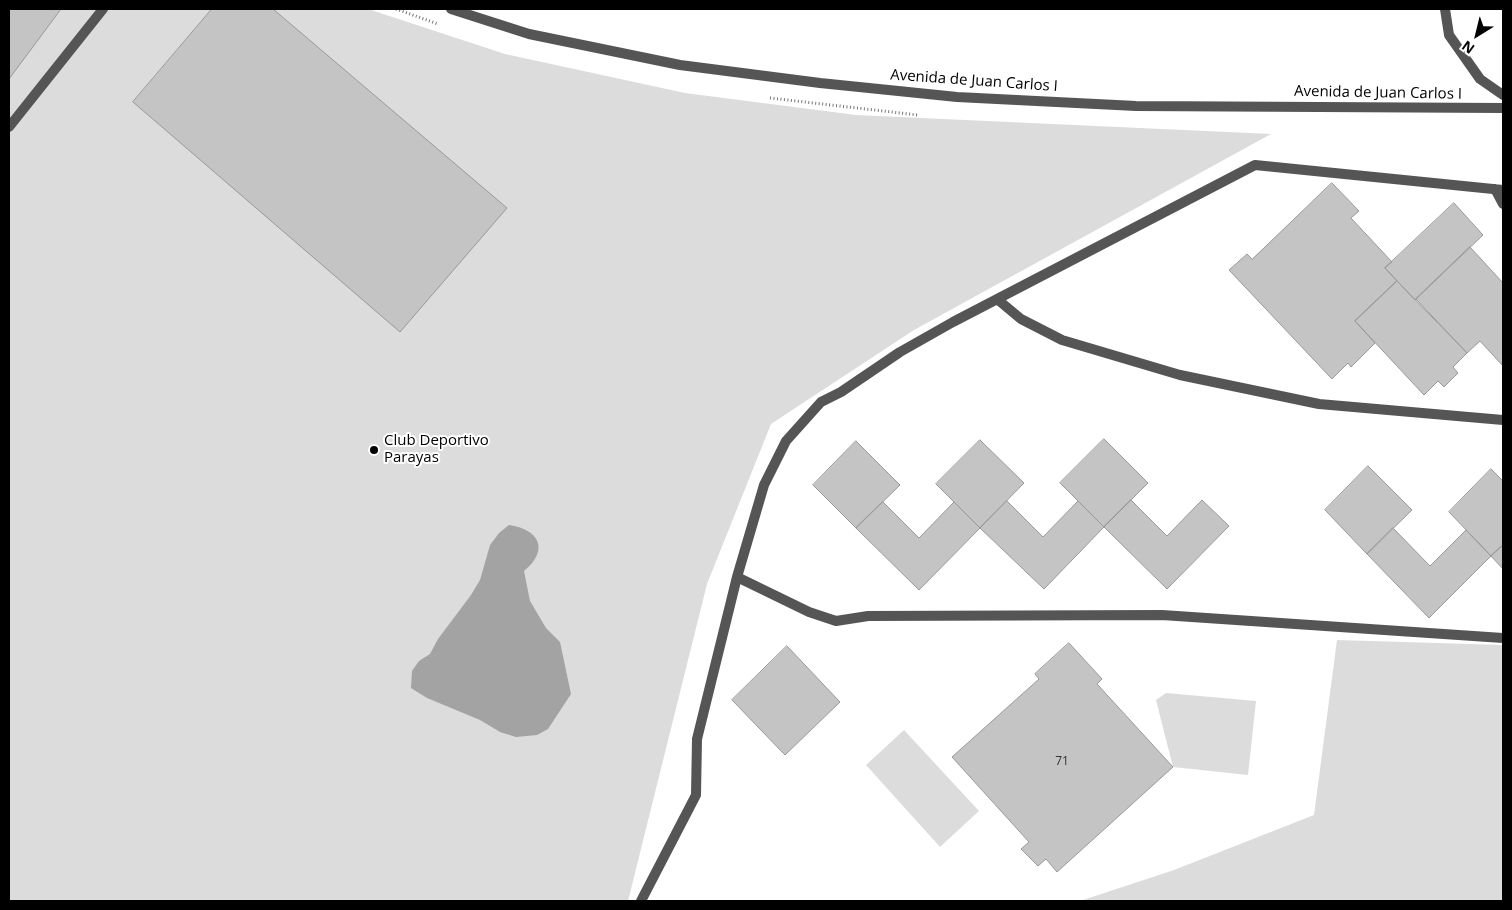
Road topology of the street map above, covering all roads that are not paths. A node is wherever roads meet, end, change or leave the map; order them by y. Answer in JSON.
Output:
{"nodes":[{"id":1,"x":103,"y":9,"type":"edge"},
{"id":2,"x":452,"y":9,"type":"edge"},
{"id":3,"x":1446,"y":9,"type":"edge"},
{"id":4,"x":1503,"y":95,"type":"edge"},
{"id":5,"x":1503,"y":108,"type":"edge"},
{"id":6,"x":9,"y":127,"type":"edge"},
{"id":7,"x":1499,"y":190,"type":"edge"},
{"id":8,"x":1503,"y":204,"type":"edge"},
{"id":9,"x":996,"y":299,"type":"junction"},
{"id":10,"x":1503,"y":420,"type":"edge"},
{"id":11,"x":737,"y":578,"type":"junction"},
{"id":12,"x":1503,"y":638,"type":"edge"},
{"id":13,"x":641,"y":901,"type":"edge"}],
"edges":[{"from":1,"to":6,"type":"street"},
{"from":2,"to":5,"type":"street","name":"Avenida de Juan Carlos I"},
{"from":3,"to":4,"type":"street"},
{"from":7,"to":8,"type":"street"},
{"from":7,"to":9,"type":"street"},
{"from":9,"to":10,"type":"street"},
{"from":9,"to":11,"type":"street"},
{"from":11,"to":12,"type":"street"},
{"from":11,"to":13,"type":"street"}]}
